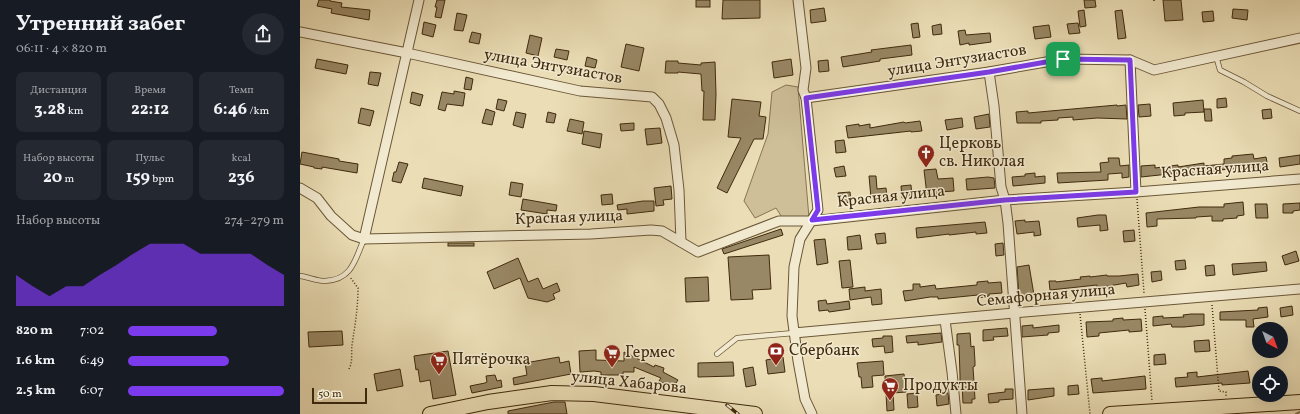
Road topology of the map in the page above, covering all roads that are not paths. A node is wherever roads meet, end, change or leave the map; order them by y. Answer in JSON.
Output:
{"nodes":[{"id":1,"x":419,"y":0,"type":"edge"},
{"id":2,"x":798,"y":0,"type":"edge"},
{"id":3,"x":300,"y":32,"type":"edge"},
{"id":4,"x":1300,"y":38,"type":"edge"},
{"id":5,"x":407,"y":53,"type":"junction"},
{"id":6,"x":1216,"y":56,"type":"junction"},
{"id":7,"x":1130,"y":60,"type":"junction"},
{"id":8,"x":989,"y":72,"type":"junction"},
{"id":9,"x":806,"y":98,"type":"junction"},
{"id":10,"x":1300,"y":111,"type":"edge"},
{"id":11,"x":1300,"y":179,"type":"edge"},
{"id":12,"x":300,"y":188,"type":"edge"},
{"id":13,"x":1136,"y":192,"type":"junction"},
{"id":14,"x":1005,"y":200,"type":"junction"},
{"id":15,"x":812,"y":220,"type":"junction"},
{"id":16,"x":364,"y":239,"type":"junction"},
{"id":17,"x":681,"y":242,"type":"junction"},
{"id":18,"x":300,"y":276,"type":"edge"},
{"id":19,"x":1300,"y":289,"type":"edge"},
{"id":20,"x":1014,"y":313,"type":"junction"},
{"id":21,"x":945,"y":320,"type":"junction"},
{"id":22,"x":794,"y":333,"type":"junction"},
{"id":23,"x":717,"y":354,"type":"dead end"},
{"id":24,"x":1300,"y":402,"type":"edge"},
{"id":25,"x":1222,"y":409,"type":"edge"},
{"id":26,"x":1153,"y":412,"type":"edge"},
{"id":27,"x":430,"y":414,"type":"edge"},
{"id":28,"x":755,"y":414,"type":"edge"},
{"id":29,"x":812,"y":414,"type":"edge"},
{"id":30,"x":956,"y":414,"type":"edge"},
{"id":31,"x":1022,"y":414,"type":"edge"},
{"id":32,"x":1110,"y":414,"type":"edge"}],
"edges":[{"from":1,"to":5,"type":"street"},
{"from":2,"to":9,"type":"street"},
{"from":3,"to":5,"type":"street","name":"улица Энтузиастов"},
{"from":4,"to":6,"type":"street","name":"улица Энтузиастов"},
{"from":5,"to":16,"type":"street"},
{"from":5,"to":17,"type":"street","name":"улица Энтузиастов"},
{"from":6,"to":7,"type":"street","name":"улица Энтузиастов"},
{"from":6,"to":10,"type":"lane"},
{"from":7,"to":8,"type":"street","name":"улица Энтузиастов"},
{"from":7,"to":13,"type":"street"},
{"from":8,"to":9,"type":"street","name":"улица Энтузиастов"},
{"from":8,"to":14,"type":"street"},
{"from":9,"to":15,"type":"street"},
{"from":11,"to":13,"type":"street","name":"Красная улица"},
{"from":12,"to":16,"type":"street"},
{"from":13,"to":14,"type":"street","name":"Красная улица"},
{"from":14,"to":15,"type":"street","name":"Красная улица"},
{"from":14,"to":20,"type":"street"},
{"from":15,"to":17,"type":"street","name":"Красная улица"},
{"from":15,"to":22,"type":"street"},
{"from":16,"to":17,"type":"street","name":"Красная улица"},
{"from":16,"to":18,"type":"lane"},
{"from":19,"to":20,"type":"street","name":"Семафорная улица"},
{"from":20,"to":21,"type":"street","name":"Семафорная улица"},
{"from":20,"to":31,"type":"street"},
{"from":21,"to":22,"type":"street","name":"Семафорная улица"},
{"from":21,"to":30,"type":"street"},
{"from":22,"to":23,"type":"lane"},
{"from":22,"to":29,"type":"street"},
{"from":24,"to":25,"type":"main road"},
{"from":25,"to":26,"type":"main road"},
{"from":26,"to":32,"type":"main road"},
{"from":27,"to":28,"type":"main road","name":"улица Хабарова"}]}
